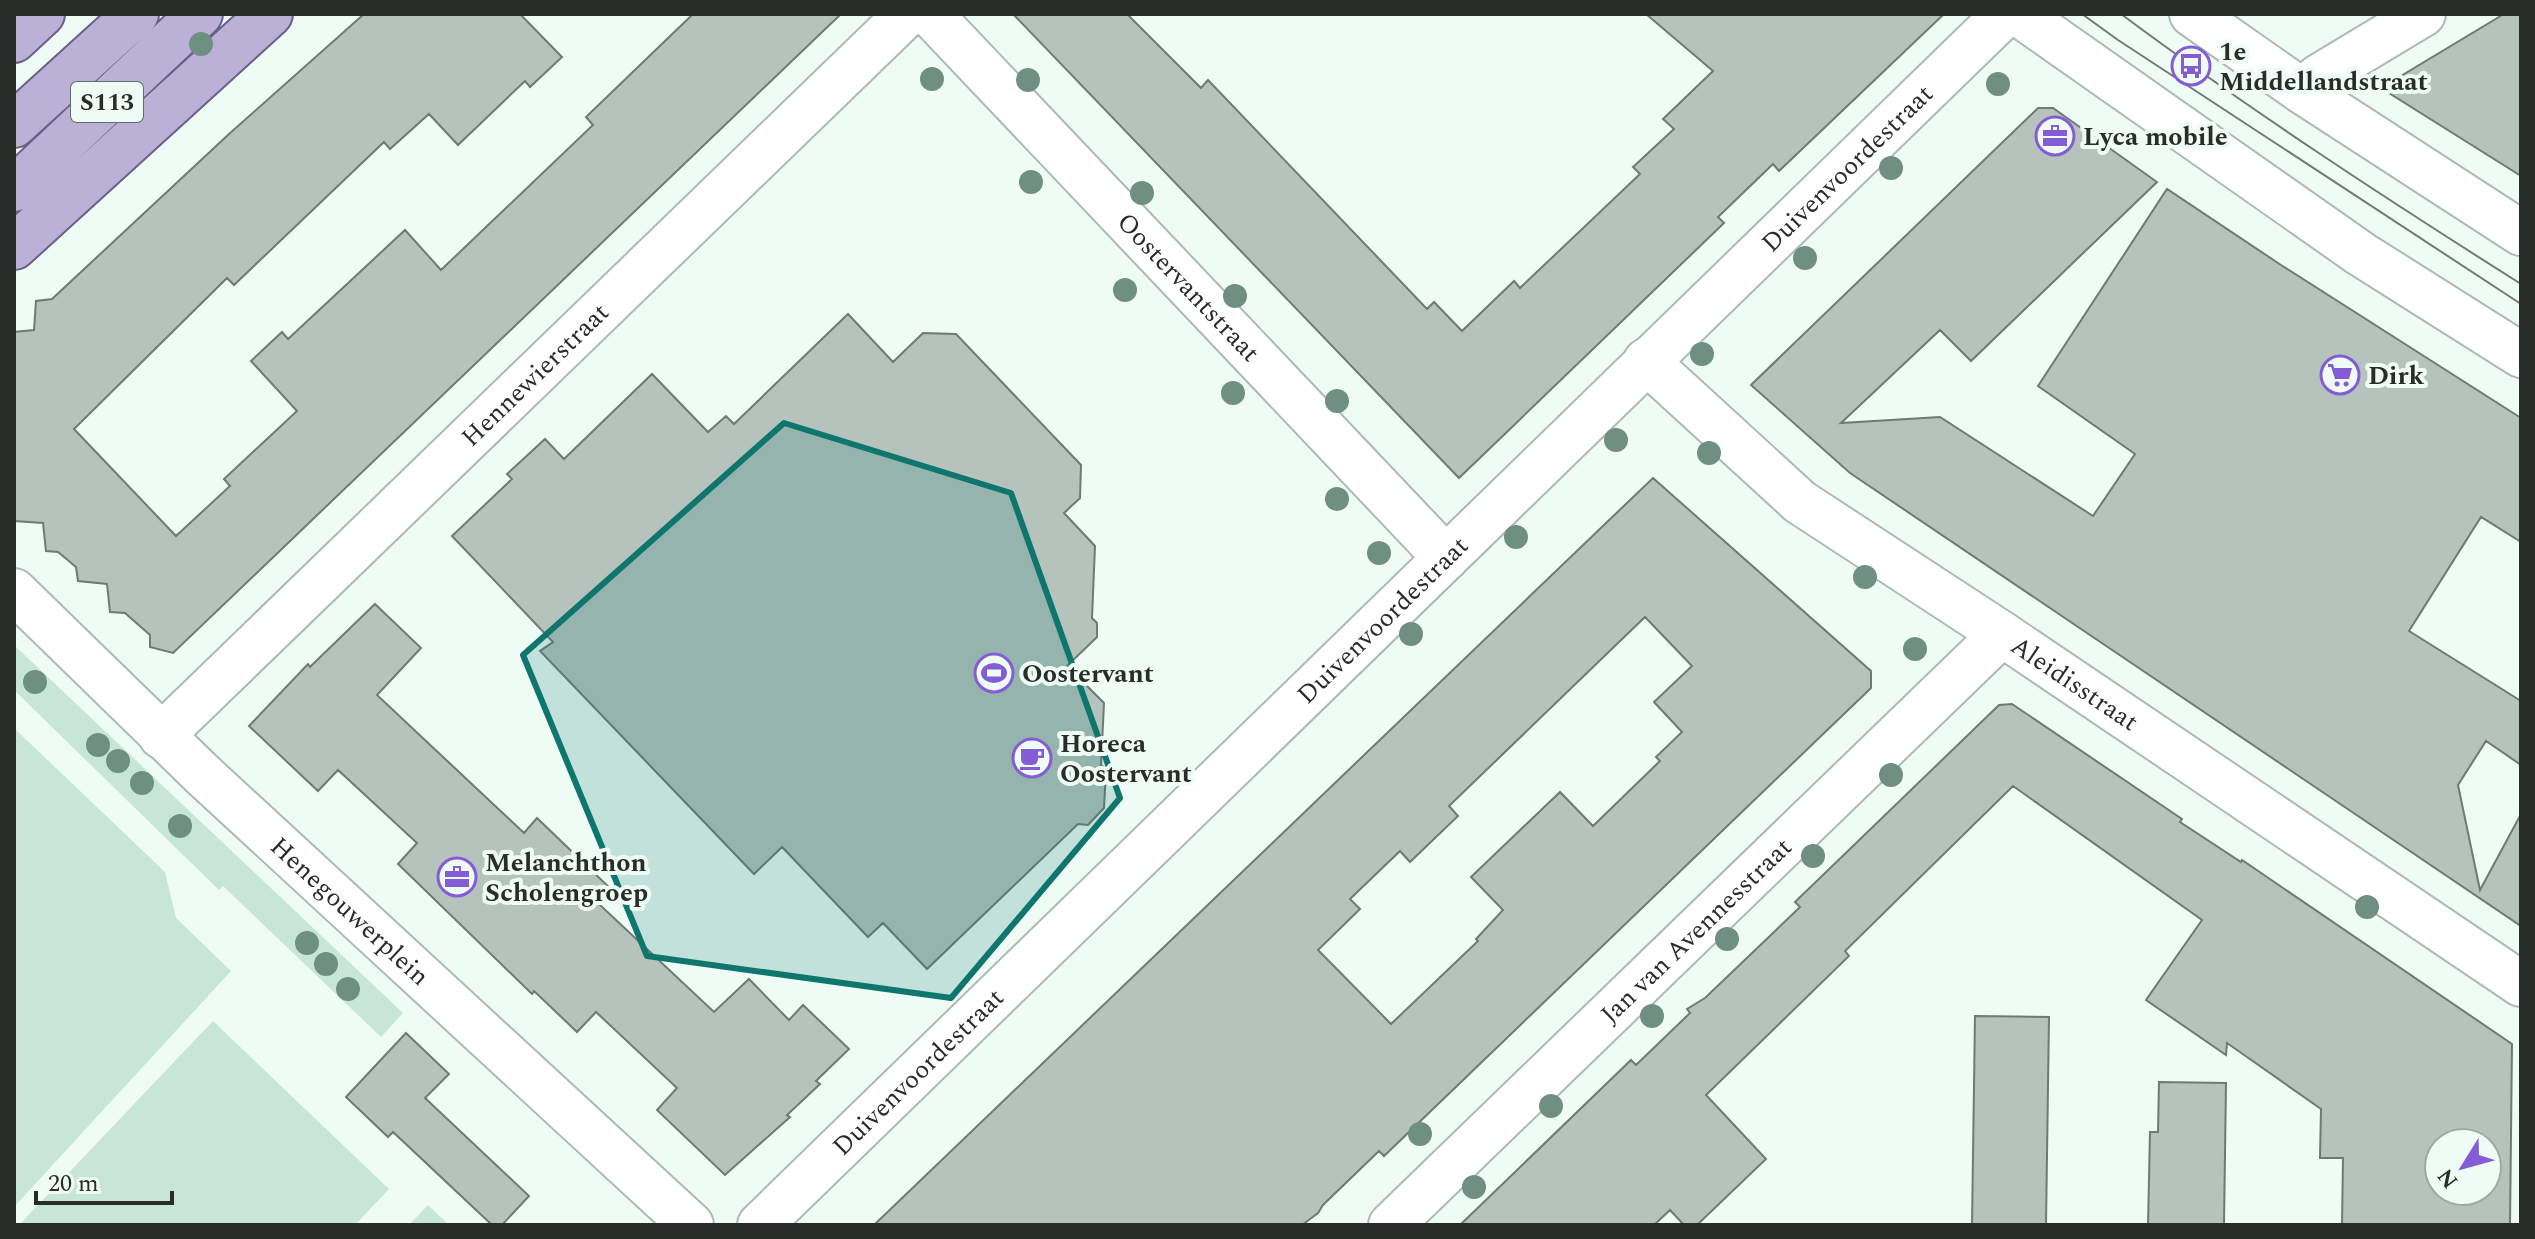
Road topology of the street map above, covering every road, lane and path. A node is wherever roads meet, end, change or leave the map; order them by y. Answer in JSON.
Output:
{"nodes":[{"id":1,"x":42,"y":14,"type":"edge"},
{"id":2,"x":136,"y":14,"type":"edge"},
{"id":3,"x":200,"y":14,"type":"edge"},
{"id":4,"x":270,"y":14,"type":"edge"},
{"id":5,"x":907,"y":14,"type":"edge"},
{"id":6,"x":930,"y":14,"type":"edge"},
{"id":7,"x":2005,"y":14,"type":"edge"},
{"id":8,"x":2019,"y":14,"type":"edge"},
{"id":9,"x":2192,"y":14,"type":"edge"},
{"id":10,"x":2423,"y":14,"type":"edge"},
{"id":11,"x":14,"y":40,"type":"edge"},
{"id":12,"x":2302,"y":91,"type":"junction"},
{"id":13,"x":14,"y":125,"type":"edge"},
{"id":14,"x":14,"y":189,"type":"edge"},
{"id":15,"x":2521,"y":233,"type":"edge"},
{"id":16,"x":14,"y":247,"type":"edge"},
{"id":17,"x":2521,"y":355,"type":"edge"},
{"id":18,"x":1646,"y":361,"type":"junction"},
{"id":19,"x":1446,"y":558,"type":"junction"},
{"id":20,"x":14,"y":591,"type":"edge"},
{"id":21,"x":2002,"y":634,"type":"junction"},
{"id":22,"x":161,"y":736,"type":"junction"},
{"id":23,"x":2521,"y":984,"type":"edge"},
{"id":24,"x":691,"y":1225,"type":"edge"},
{"id":25,"x":760,"y":1225,"type":"edge"},
{"id":26,"x":1391,"y":1225,"type":"edge"}],
"edges":[{"from":1,"to":11,"type":"main road"},
{"from":2,"to":13,"type":"main road","number":"S113"},
{"from":3,"to":14,"type":"main road","number":"S113"},
{"from":4,"to":16,"type":"main road"},
{"from":5,"to":22,"type":"street","name":"Hennewierstraat"},
{"from":6,"to":19,"type":"street","name":"Oostervantstraat"},
{"from":7,"to":18,"type":"street","name":"Duivenvoordestraat"},
{"from":8,"to":17,"type":"street"},
{"from":9,"to":12,"type":"street"},
{"from":10,"to":12,"type":"street"},
{"from":12,"to":15,"type":"street"},
{"from":18,"to":19,"type":"street","name":"Duivenvoordestraat"},
{"from":18,"to":21,"type":"street","name":"Aleidisstraat"},
{"from":19,"to":25,"type":"street","name":"Duivenvoordestraat"},
{"from":20,"to":22,"type":"street","name":"Henegouwerplein"},
{"from":21,"to":23,"type":"street","name":"Aleidisstraat"},
{"from":21,"to":26,"type":"street","name":"Jan van Avennesstraat"},
{"from":22,"to":24,"type":"street","name":"Henegouwerplein"}]}
